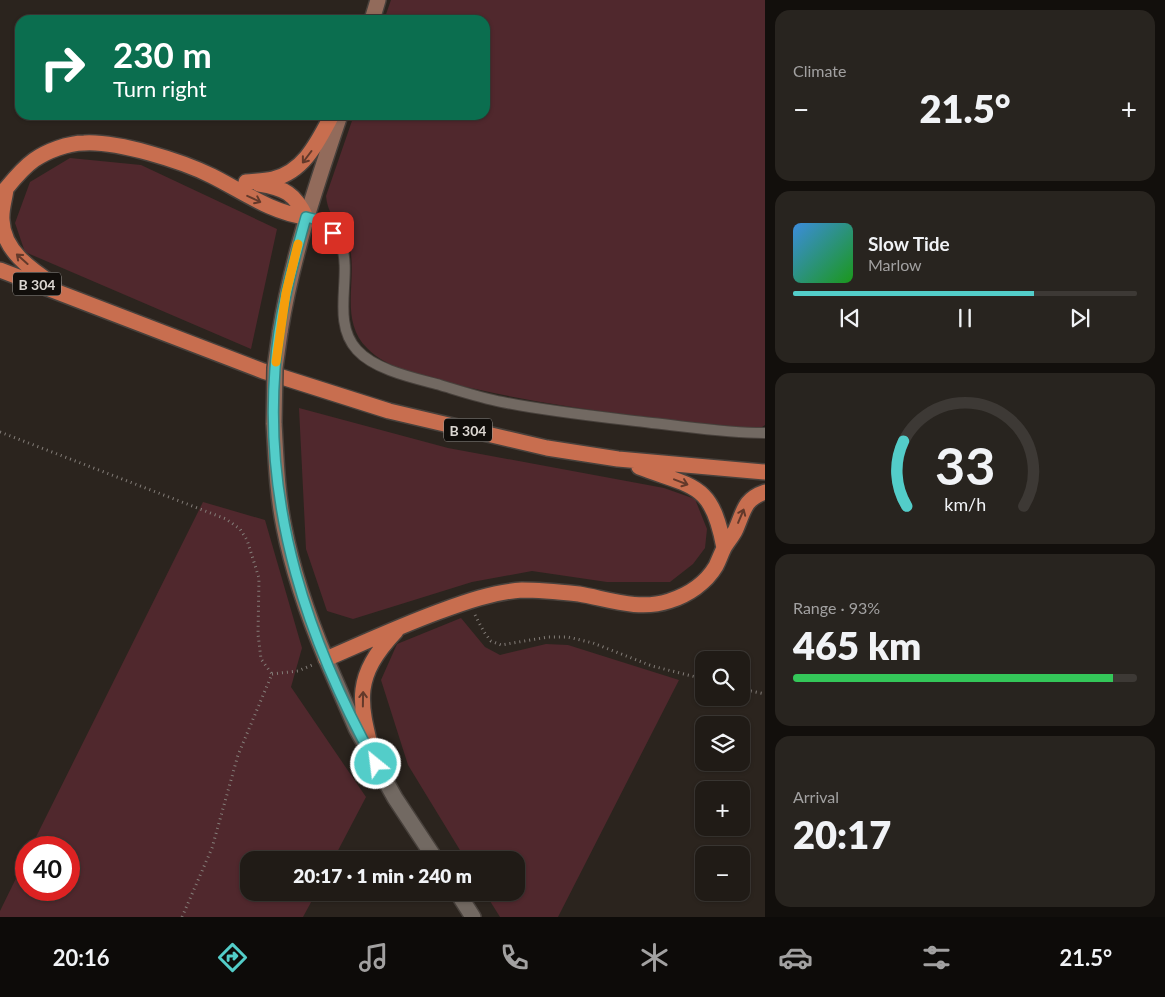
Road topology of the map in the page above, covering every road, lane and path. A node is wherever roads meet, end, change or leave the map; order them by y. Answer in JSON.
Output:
{"nodes":[{"id":1,"x":378,"y":0,"type":"edge"},
{"id":2,"x":374,"y":15,"type":"edge"},
{"id":3,"x":329,"y":120,"type":"edge"},
{"id":4,"x":338,"y":120,"type":"edge"},
{"id":5,"x":211,"y":175,"type":"junction"},
{"id":6,"x":246,"y":182,"type":"junction"},
{"id":7,"x":3,"y":192,"type":"edge"},
{"id":8,"x":306,"y":217,"type":"junction"},
{"id":9,"x":0,"y":270,"type":"edge"},
{"id":10,"x":75,"y":299,"type":"junction"},
{"id":11,"x":0,"y":432,"type":"edge"},
{"id":12,"x":765,"y":434,"type":"edge"},
{"id":13,"x":618,"y":459,"type":"junction"},
{"id":14,"x":765,"y":472,"type":"edge"},
{"id":15,"x":765,"y":492,"type":"edge"},
{"id":16,"x":724,"y":548,"type":"junction"},
{"id":17,"x":469,"y":600,"type":"junction"},
{"id":18,"x":401,"y":626,"type":"junction"},
{"id":19,"x":326,"y":659,"type":"junction"},
{"id":20,"x":272,"y":674,"type":"junction"},
{"id":21,"x":695,"y":677,"type":"edge"},
{"id":22,"x":750,"y":690,"type":"edge"},
{"id":23,"x":765,"y":694,"type":"edge"},
{"id":24,"x":376,"y":764,"type":"junction"},
{"id":25,"x":430,"y":851,"type":"edge"},
{"id":26,"x":463,"y":901,"type":"edge"},
{"id":27,"x":182,"y":917,"type":"edge"},
{"id":28,"x":473,"y":917,"type":"edge"}],
"edges":[{"from":1,"to":2,"type":"main road"},
{"from":3,"to":6,"type":"highway","one_way":true},
{"from":4,"to":8,"type":"main road"},
{"from":5,"to":6,"type":"highway"},
{"from":5,"to":7,"type":"highway"},
{"from":5,"to":8,"type":"highway","one_way":true},
{"from":6,"to":8,"type":"highway"},
{"from":10,"to":7,"type":"highway","one_way":true},
{"from":8,"to":12,"type":"lane"},
{"from":8,"to":19,"type":"main road","bridge":true},
{"from":9,"to":10,"type":"highway","number":"B 304"},
{"from":10,"to":13,"type":"highway","number":"B 304"},
{"from":11,"to":20,"type":"path"},
{"from":13,"to":14,"type":"highway","number":"B 304"},
{"from":13,"to":16,"type":"highway","one_way":true},
{"from":16,"to":15,"type":"highway","one_way":true},
{"from":16,"to":17,"type":"highway"},
{"from":17,"to":18,"type":"highway"},
{"from":17,"to":21,"type":"path"},
{"from":18,"to":19,"type":"highway"},
{"from":24,"to":18,"type":"highway","one_way":true},
{"from":19,"to":20,"type":"path"},
{"from":19,"to":24,"type":"street"},
{"from":20,"to":27,"type":"path"},
{"from":22,"to":23,"type":"path"},
{"from":24,"to":25,"type":"street"},
{"from":26,"to":28,"type":"street"}]}
